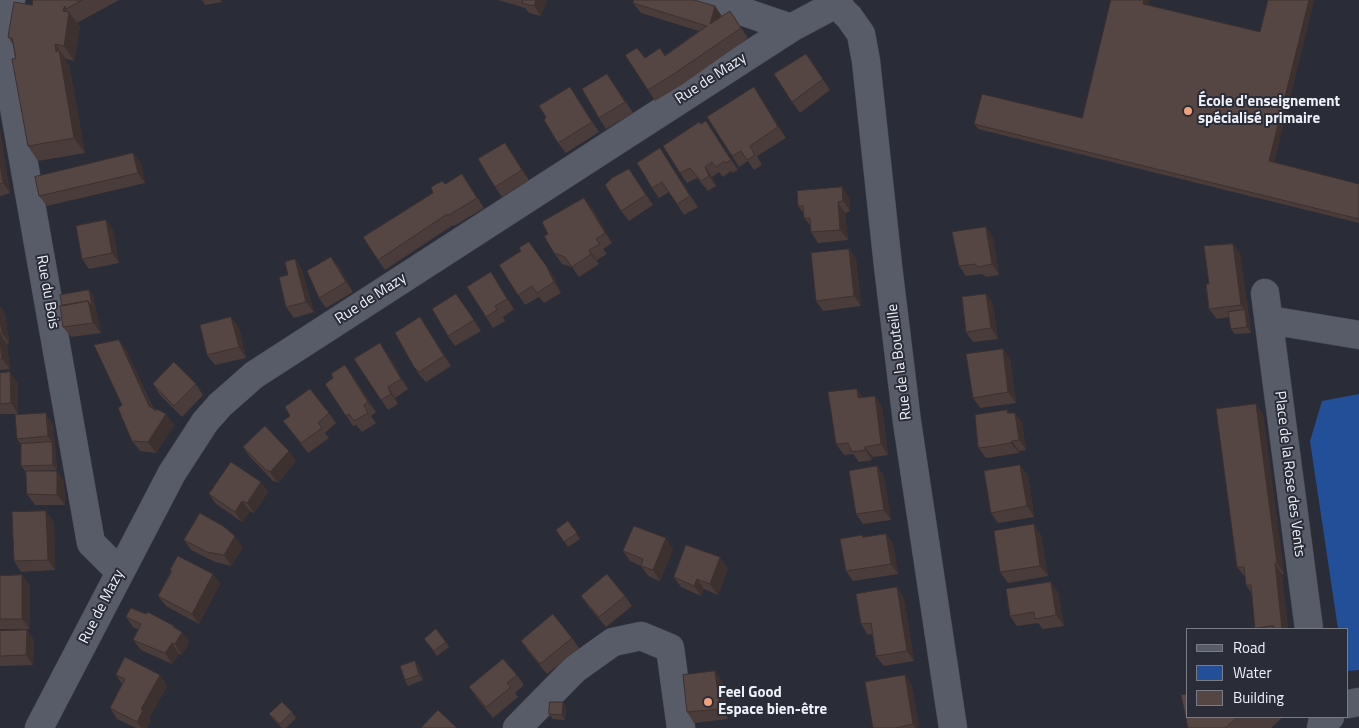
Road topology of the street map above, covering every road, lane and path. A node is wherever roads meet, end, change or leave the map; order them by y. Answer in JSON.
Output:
{"nodes":[{"id":1,"x":11,"y":0,"type":"edge"},
{"id":2,"x":709,"y":0,"type":"edge"},
{"id":3,"x":838,"y":2,"type":"edge"},
{"id":4,"x":791,"y":28,"type":"junction"},
{"id":5,"x":1265,"y":293,"type":"dead end"},
{"id":6,"x":1269,"y":320,"type":"junction"},
{"id":7,"x":1359,"y":335,"type":"edge"},
{"id":8,"x":120,"y":572,"type":"junction"},
{"id":9,"x":1309,"y":628,"type":"edge"},
{"id":10,"x":39,"y":728,"type":"edge"},
{"id":11,"x":517,"y":728,"type":"edge"},
{"id":12,"x":681,"y":728,"type":"edge"},
{"id":13,"x":953,"y":728,"type":"edge"}],
"edges":[{"from":1,"to":8,"type":"street","name":"Rue du Bois"},
{"from":2,"to":4,"type":"street"},
{"from":3,"to":4,"type":"street","name":"Rue de Mazy"},
{"from":3,"to":13,"type":"street","name":"Rue de la Bouteille"},
{"from":4,"to":8,"type":"street","name":"Rue de Mazy"},
{"from":5,"to":6,"type":"street","name":"Place de la Rose des Vents"},
{"from":6,"to":7,"type":"street"},
{"from":6,"to":9,"type":"street","name":"Place de la Rose des Vents"},
{"from":8,"to":10,"type":"street","name":"Rue de Mazy"},
{"from":11,"to":12,"type":"street"}]}
